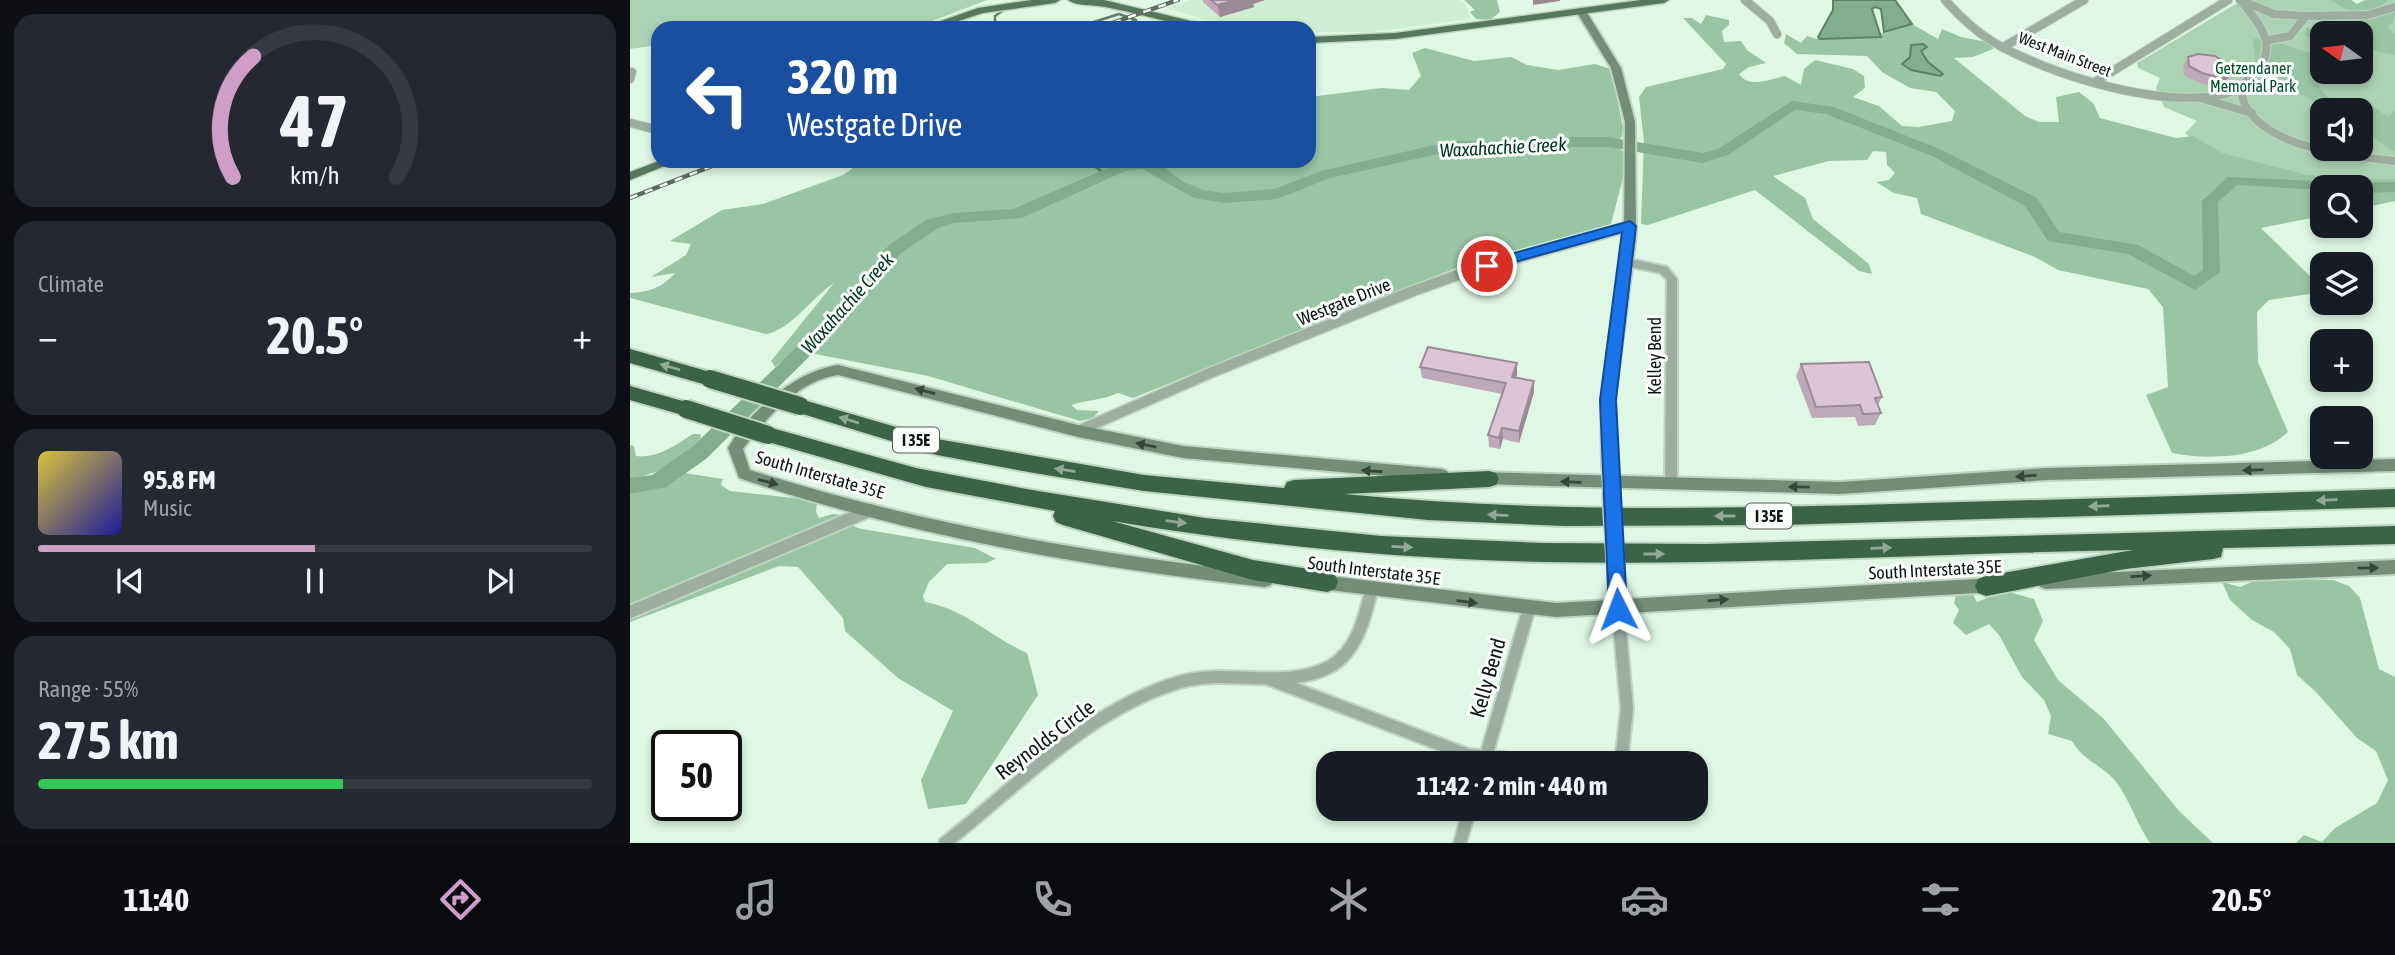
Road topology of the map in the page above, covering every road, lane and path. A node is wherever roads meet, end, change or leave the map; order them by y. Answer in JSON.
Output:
{"nodes":[{"id":1,"x":1055,"y":0,"type":"edge"},
{"id":2,"x":1073,"y":0,"type":"edge"},
{"id":3,"x":1664,"y":0,"type":"edge"},
{"id":4,"x":1745,"y":0,"type":"edge"},
{"id":5,"x":1945,"y":0,"type":"edge"},
{"id":6,"x":2084,"y":0,"type":"edge"},
{"id":7,"x":2228,"y":0,"type":"edge"},
{"id":8,"x":2241,"y":0,"type":"edge"},
{"id":9,"x":1105,"y":2,"type":"edge"},
{"id":10,"x":2395,"y":7,"type":"edge"},
{"id":11,"x":1581,"y":11,"type":"junction"},
{"id":12,"x":2306,"y":16,"type":"junction"},
{"id":13,"x":948,"y":21,"type":"edge"},
{"id":14,"x":1185,"y":21,"type":"edge"},
{"id":15,"x":1777,"y":34,"type":"dead end"},
{"id":16,"x":1316,"y":40,"type":"edge"},
{"id":17,"x":2269,"y":40,"type":"junction"},
{"id":18,"x":2005,"y":46,"type":"junction"},
{"id":19,"x":2095,"y":82,"type":"junction"},
{"id":20,"x":2239,"y":86,"type":"junction"},
{"id":21,"x":2190,"y":95,"type":"junction"},
{"id":22,"x":2252,"y":113,"type":"junction"},
{"id":23,"x":630,"y":123,"type":"edge"},
{"id":24,"x":651,"y":128,"type":"edge"},
{"id":25,"x":651,"y":160,"type":"edge"},
{"id":26,"x":2395,"y":161,"type":"edge"},
{"id":27,"x":630,"y":168,"type":"edge"},
{"id":28,"x":652,"y":168,"type":"edge"},
{"id":29,"x":630,"y":176,"type":"edge"},
{"id":30,"x":1630,"y":226,"type":"junction"},
{"id":31,"x":1626,"y":262,"type":"junction"},
{"id":32,"x":630,"y":356,"type":"edge"},
{"id":33,"x":630,"y":393,"type":"edge"},
{"id":34,"x":1078,"y":431,"type":"junction"},
{"id":35,"x":2395,"y":465,"type":"edge"},
{"id":36,"x":916,"y":476,"type":"junction"},
{"id":37,"x":1489,"y":479,"type":"junction"},
{"id":38,"x":1144,"y":483,"type":"junction"},
{"id":39,"x":1671,"y":484,"type":"junction"},
{"id":40,"x":2395,"y":498,"type":"edge"},
{"id":41,"x":871,"y":510,"type":"junction"},
{"id":42,"x":2395,"y":535,"type":"edge"},
{"id":43,"x":2315,"y":538,"type":"junction"},
{"id":44,"x":2395,"y":567,"type":"edge"},
{"id":45,"x":1326,"y":582,"type":"junction"},
{"id":46,"x":1986,"y":586,"type":"junction"},
{"id":47,"x":1372,"y":588,"type":"junction"},
{"id":48,"x":1529,"y":608,"type":"junction"},
{"id":49,"x":1618,"y":609,"type":"junction"},
{"id":50,"x":630,"y":612,"type":"edge"},
{"id":51,"x":1260,"y":675,"type":"junction"},
{"id":52,"x":1456,"y":751,"type":"edge"},
{"id":53,"x":1487,"y":751,"type":"edge"},
{"id":54,"x":1624,"y":751,"type":"edge"},
{"id":55,"x":1466,"y":821,"type":"edge"},
{"id":56,"x":945,"y":843,"type":"edge"},
{"id":57,"x":1460,"y":843,"type":"edge"}],
"edges":[{"from":1,"to":13,"type":"main road"},
{"from":2,"to":9,"type":"main road"},
{"from":3,"to":11,"type":"main road"},
{"from":4,"to":15,"type":"street"},
{"from":5,"to":18,"type":"street","name":"West Main Street"},
{"from":6,"to":18,"type":"street"},
{"from":7,"to":19,"type":"street"},
{"from":8,"to":12,"type":"street"},
{"from":8,"to":17,"type":"street"},
{"from":9,"to":14,"type":"main road"},
{"from":10,"to":12,"type":"street"},
{"from":11,"to":16,"type":"main road"},
{"from":11,"to":30,"type":"main road"},
{"from":12,"to":17,"type":"street"},
{"from":17,"to":20,"type":"street"},
{"from":18,"to":19,"type":"street","name":"West Main Street"},
{"from":19,"to":21,"type":"street","name":"West Main Street"},
{"from":20,"to":21,"type":"street"},
{"from":20,"to":22,"type":"street"},
{"from":21,"to":22,"type":"street"},
{"from":22,"to":26,"type":"street"},
{"from":23,"to":24,"type":"street"},
{"from":25,"to":27,"type":"main road"},
{"from":28,"to":29,"type":"main road"},
{"from":30,"to":31,"type":"main road"},
{"from":30,"to":34,"type":"street","name":"Westgate Drive"},
{"from":31,"to":39,"type":"street","name":"Kelley Bend"},
{"from":31,"to":49,"type":"main road","bridge":true},
{"from":38,"to":32,"type":"highway","number":"I 35E","one_way":true,"bridge":true},
{"from":33,"to":36,"type":"highway","number":"I 35E","bridge":true},
{"from":37,"to":34,"type":"main road","name":"South Interstate 35E","one_way":true},
{"from":34,"to":41,"type":"main road","name":"South Interstate 35E","one_way":true},
{"from":35,"to":39,"type":"main road","name":"South Interstate 35E","one_way":true},
{"from":36,"to":43,"type":"highway","number":"I 35E","one_way":true},
{"from":36,"to":45,"type":"highway"},
{"from":37,"to":38,"type":"highway"},
{"from":39,"to":37,"type":"main road","name":"South Interstate 35E","one_way":true},
{"from":40,"to":38,"type":"highway","number":"I 35E","one_way":true},
{"from":41,"to":45,"type":"main road","name":"South Interstate 35E"},
{"from":41,"to":50,"type":"street"},
{"from":42,"to":43,"type":"highway","number":"I 35E"},
{"from":43,"to":46,"type":"highway"},
{"from":46,"to":44,"type":"main road","name":"South Interstate 35E","one_way":true},
{"from":45,"to":47,"type":"main road","name":"South Interstate 35E"},
{"from":49,"to":46,"type":"main road","name":"South Interstate 35E","one_way":true},
{"from":47,"to":48,"type":"main road","name":"South Interstate 35E","one_way":true},
{"from":47,"to":51,"type":"street","name":"Reynolds Circle"},
{"from":48,"to":49,"type":"main road","name":"South Interstate 35E"},
{"from":48,"to":53,"type":"street","name":"Kelly Bend"},
{"from":49,"to":54,"type":"street"},
{"from":51,"to":52,"type":"street","name":"Reynolds Circle"},
{"from":51,"to":56,"type":"street","name":"Reynolds Circle"},
{"from":55,"to":57,"type":"street"}]}
